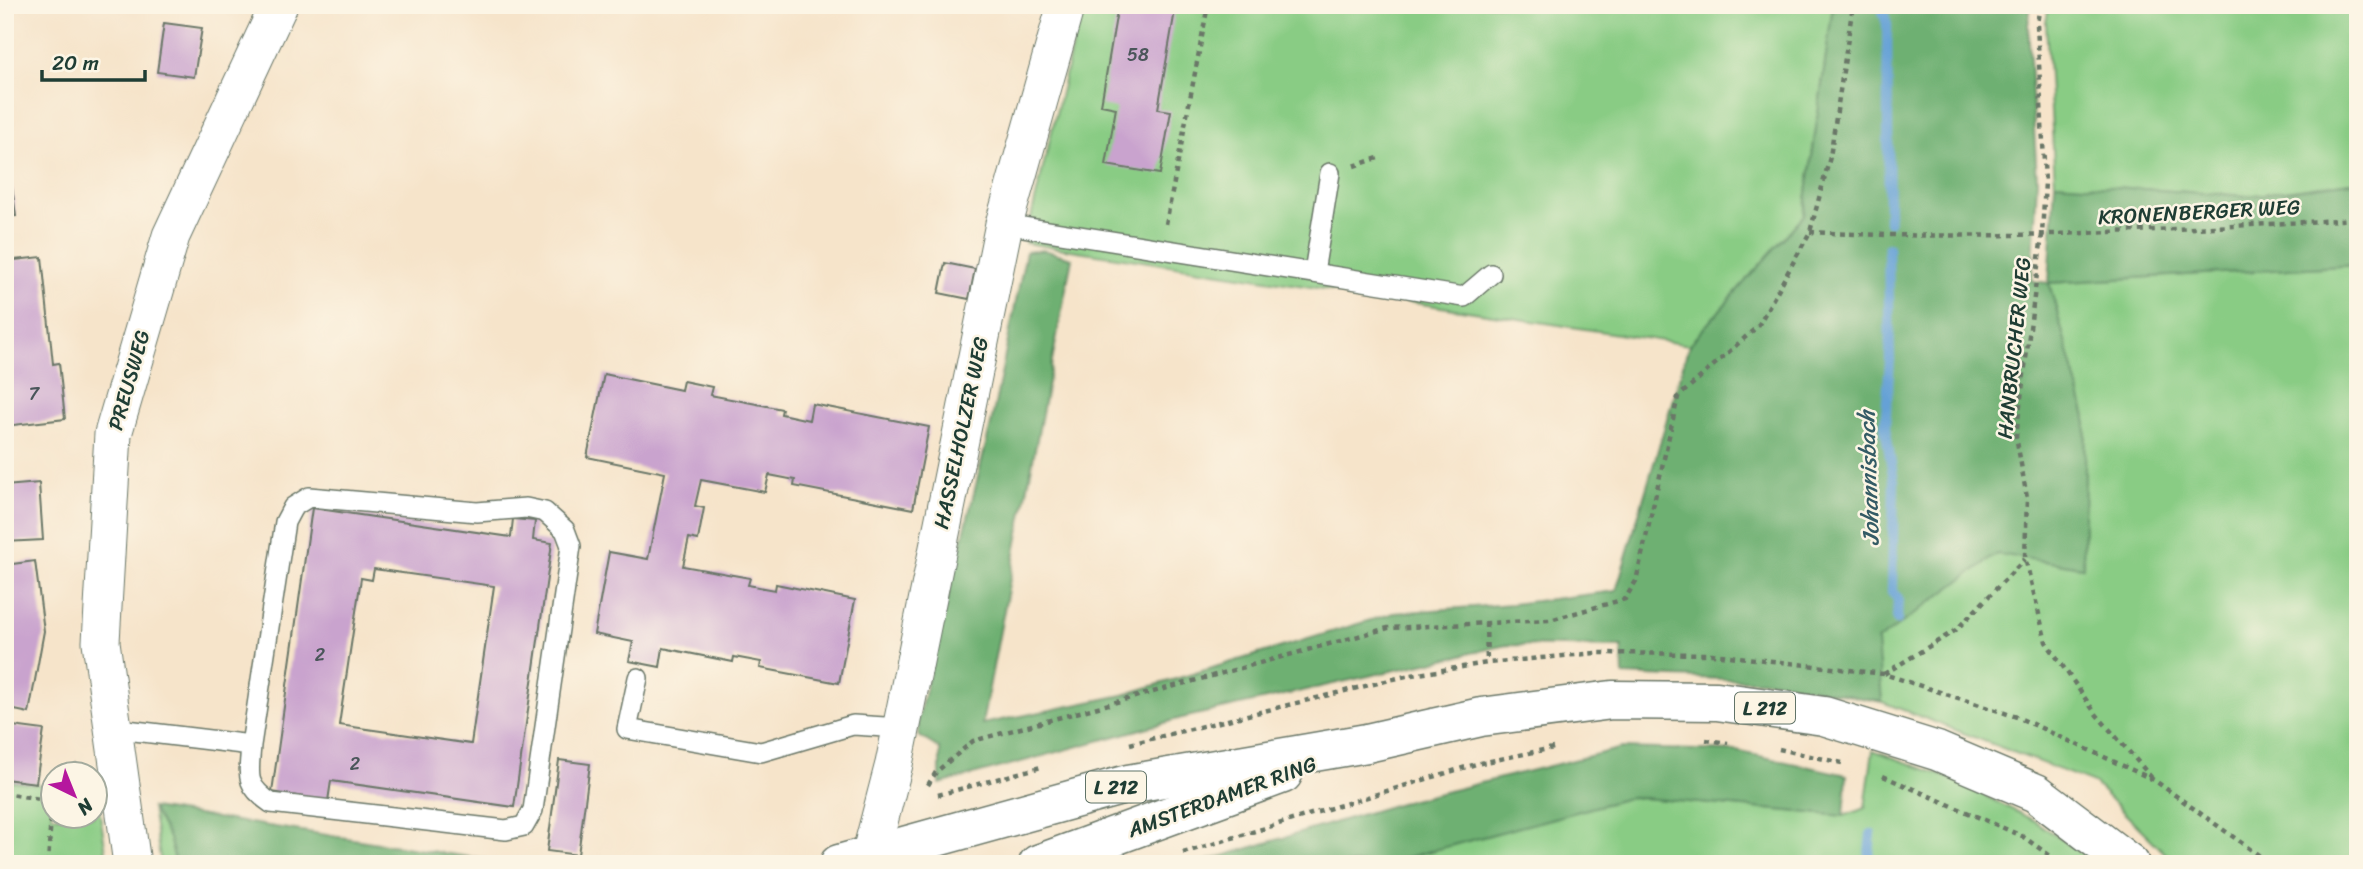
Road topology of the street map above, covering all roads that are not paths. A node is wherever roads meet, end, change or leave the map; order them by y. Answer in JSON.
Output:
{"nodes":[{"id":1,"x":279,"y":5,"type":"edge"},
{"id":2,"x":1066,"y":5,"type":"edge"},
{"id":3,"x":1330,"y":173,"type":"dead end"},
{"id":4,"x":1004,"y":224,"type":"junction"},
{"id":5,"x":1314,"y":272,"type":"junction"},
{"id":6,"x":1491,"y":274,"type":"dead end"},
{"id":7,"x":638,"y":678,"type":"dead end"},
{"id":8,"x":110,"y":728,"type":"junction"},
{"id":9,"x":901,"y":728,"type":"junction"},
{"id":10,"x":1367,"y":743,"type":"junction"},
{"id":11,"x":251,"y":745,"type":"junction"},
{"id":12,"x":859,"y":861,"type":"edge"},
{"id":13,"x":132,"y":864,"type":"edge"},
{"id":14,"x":1038,"y":864,"type":"edge"},
{"id":15,"x":2130,"y":864,"type":"edge"}],
"edges":[{"from":1,"to":8,"type":"street","name":"PREUSWEG"},
{"from":2,"to":4,"type":"street","name":"HASSELHOLZER WEG"},
{"from":3,"to":5,"type":"lane"},
{"from":4,"to":5,"type":"lane"},
{"from":4,"to":9,"type":"street","name":"HASSELHOLZER WEG"},
{"from":5,"to":6,"type":"lane"},
{"from":7,"to":9,"type":"lane"},
{"from":8,"to":11,"type":"lane"},
{"from":8,"to":13,"type":"street","name":"PREUSWEG"},
{"from":9,"to":12,"type":"street","name":"HASSELHOLZER WEG"},
{"from":10,"to":12,"type":"main road","name":"AMSTERDAMER RING","number":"L 212"},
{"from":10,"to":14,"type":"main road","name":"AMSTERDAMER RING","number":"L 212"},
{"from":10,"to":15,"type":"main road","name":"AMSTERDAMER RING","number":"L 212"},
{"from":11,"to":11,"type":"lane"}]}
